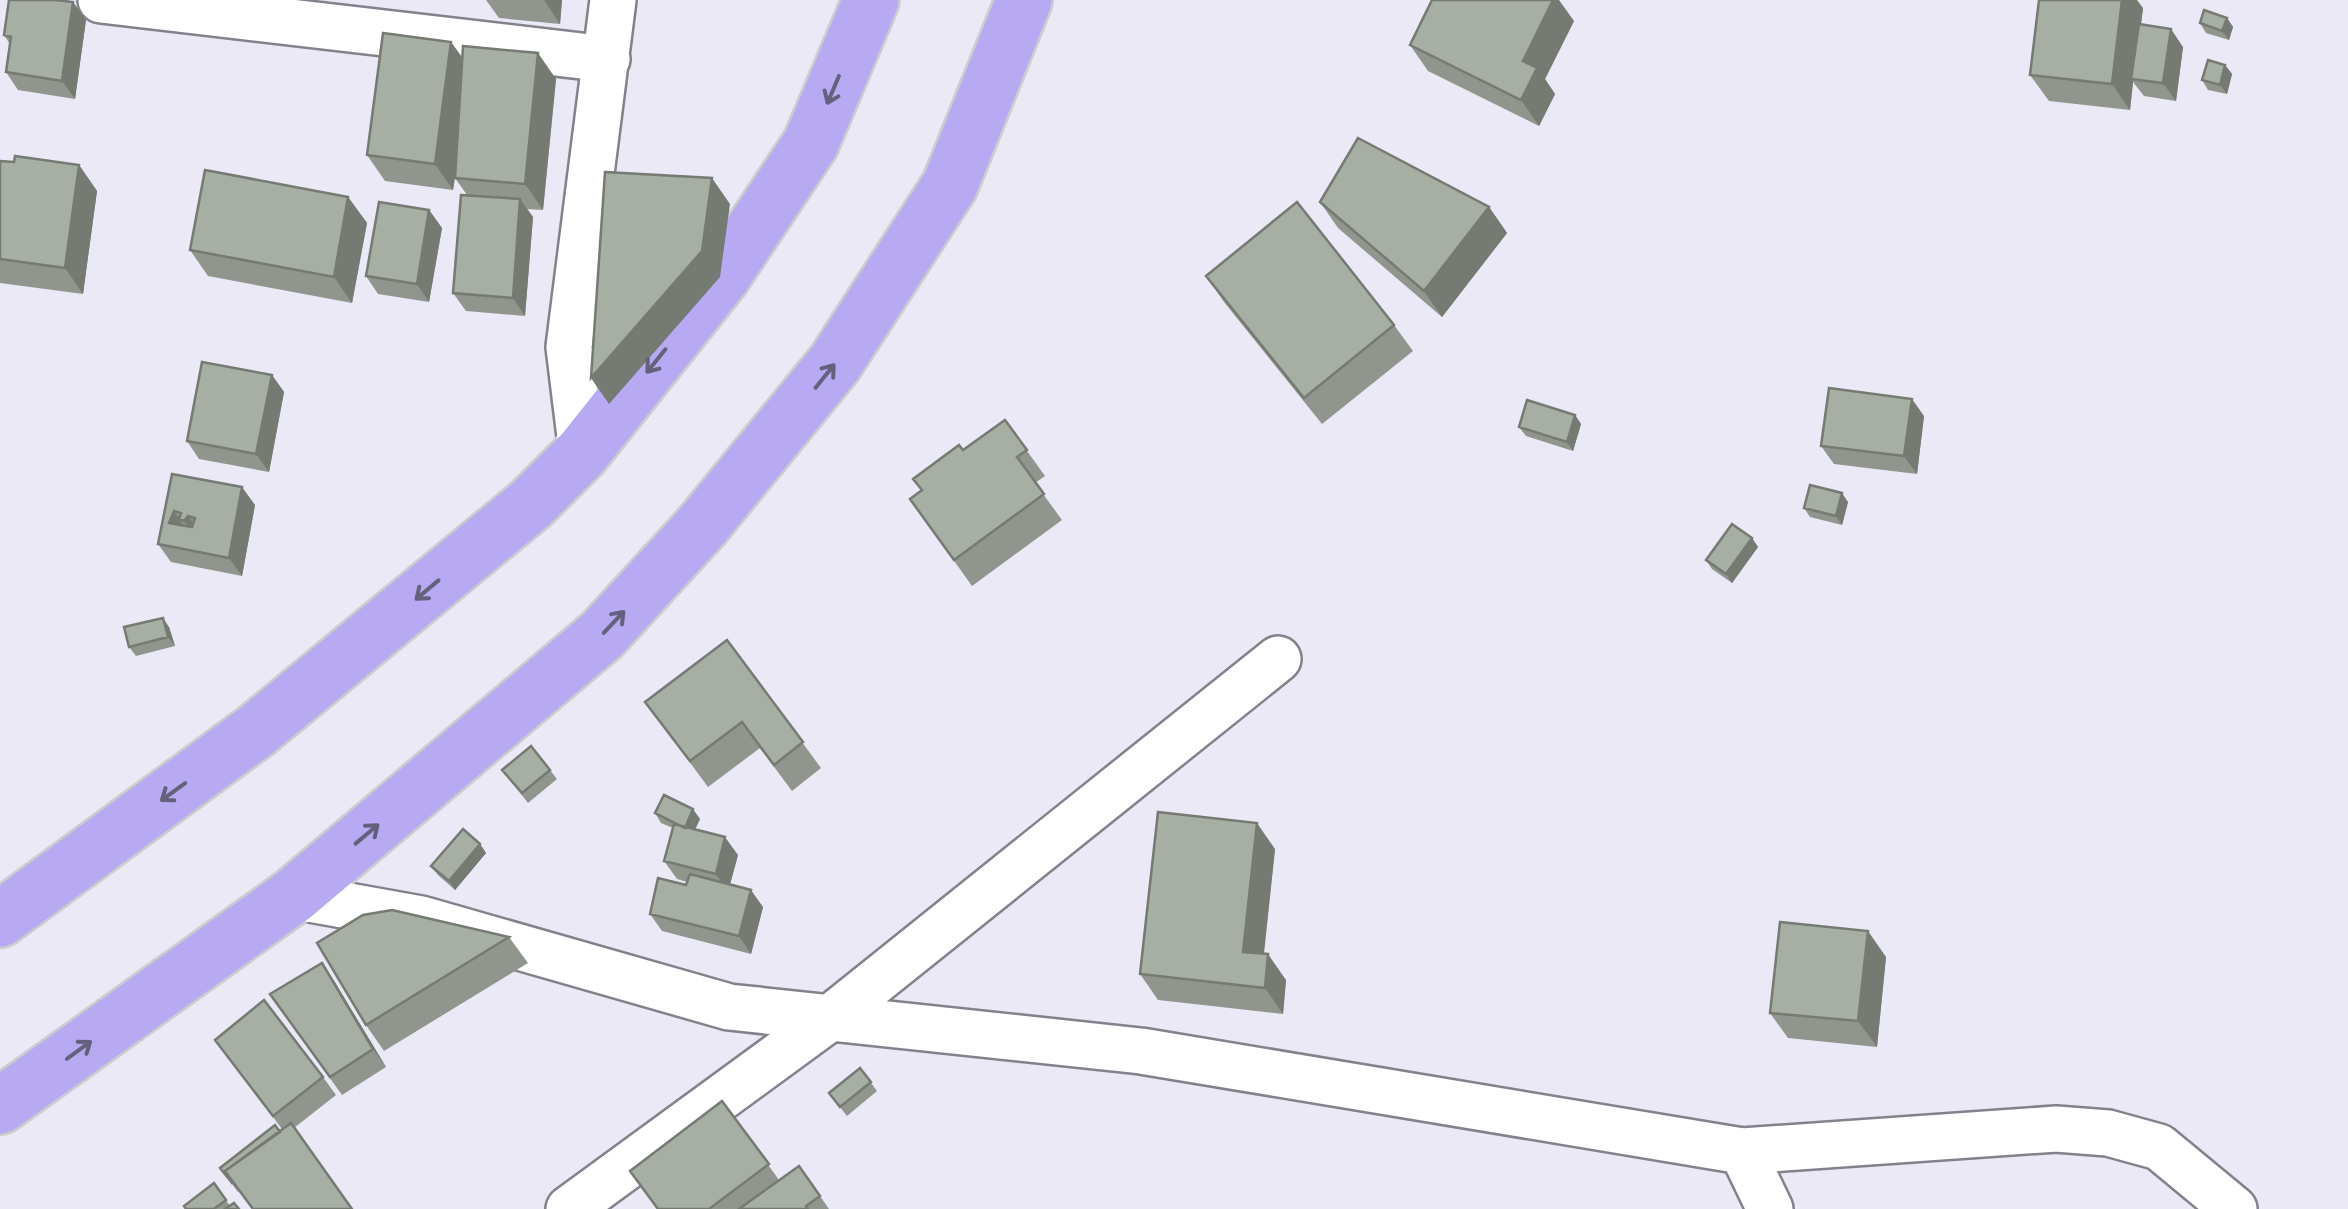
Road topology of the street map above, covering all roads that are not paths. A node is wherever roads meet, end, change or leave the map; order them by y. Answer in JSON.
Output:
{"nodes":[{"id":1,"x":101,"y":0,"type":"edge"},
{"id":2,"x":613,"y":0,"type":"edge"},
{"id":3,"x":871,"y":0,"type":"edge"},
{"id":4,"x":1024,"y":0,"type":"edge"},
{"id":5,"x":607,"y":59,"type":"junction"},
{"id":6,"x":582,"y":453,"type":"junction"},
{"id":7,"x":1278,"y":659,"type":"dead end"},
{"id":8,"x":294,"y":896,"type":"junction"},
{"id":9,"x":4,"y":912,"type":"edge"},
{"id":10,"x":830,"y":1018,"type":"junction"},
{"id":11,"x":0,"y":1106,"type":"edge"},
{"id":12,"x":1742,"y":1151,"type":"junction"},
{"id":13,"x":569,"y":1209,"type":"edge"},
{"id":14,"x":1770,"y":1209,"type":"edge"},
{"id":15,"x":2234,"y":1209,"type":"edge"}],
"edges":[{"from":1,"to":5,"type":"street"},
{"from":2,"to":5,"type":"street"},
{"from":3,"to":6,"type":"highway","one_way":true},
{"from":8,"to":4,"type":"highway","one_way":true},
{"from":5,"to":6,"type":"street"},
{"from":6,"to":9,"type":"highway","one_way":true},
{"from":7,"to":10,"type":"street"},
{"from":8,"to":10,"type":"street"},
{"from":11,"to":8,"type":"highway","one_way":true},
{"from":10,"to":12,"type":"street"},
{"from":10,"to":13,"type":"street"},
{"from":12,"to":14,"type":"street"},
{"from":12,"to":15,"type":"street"}]}
